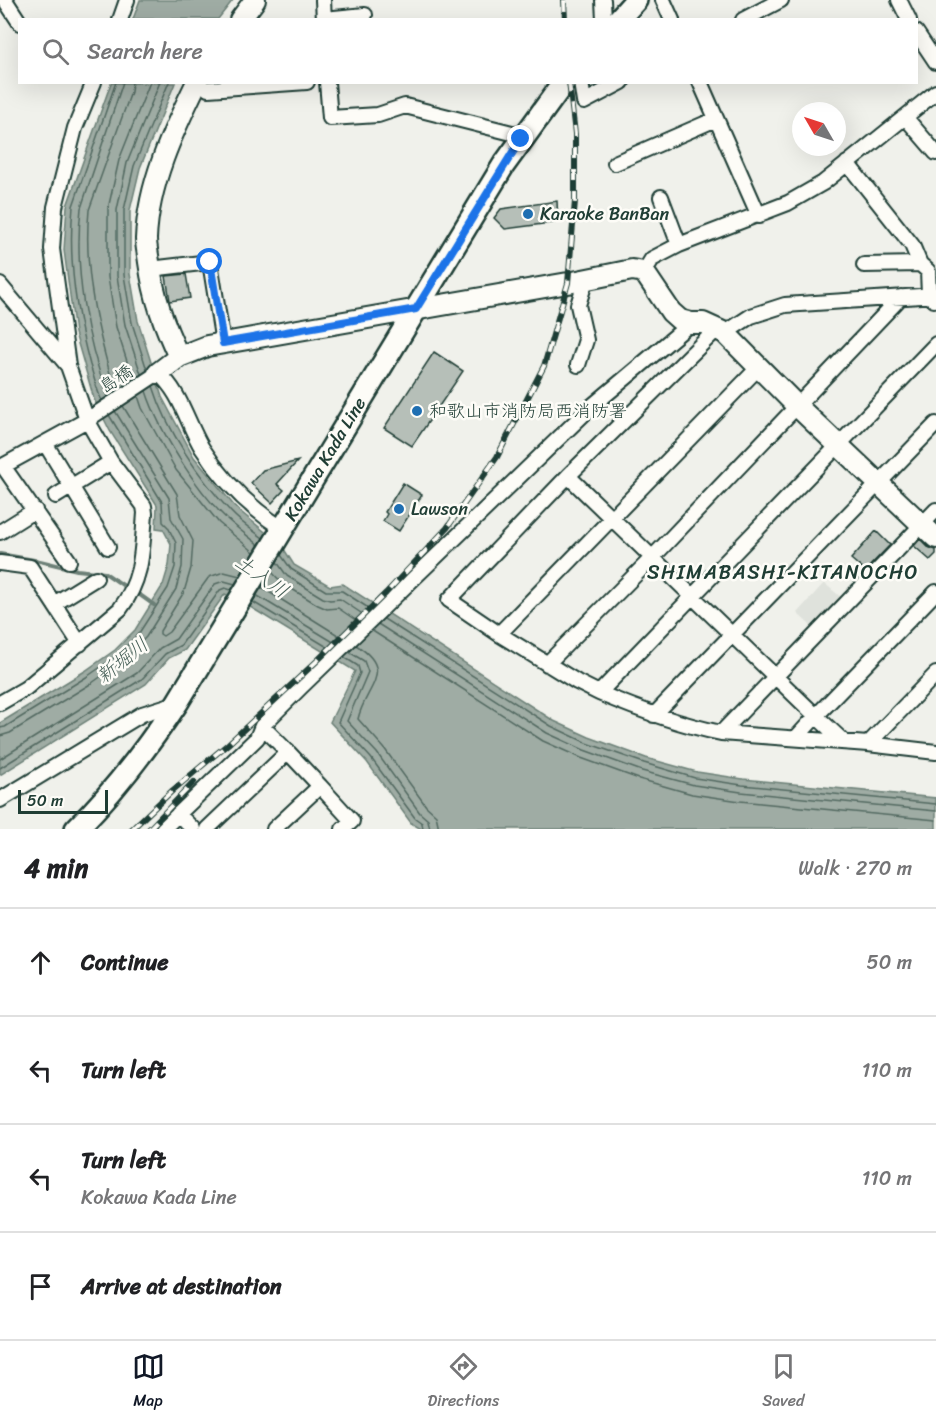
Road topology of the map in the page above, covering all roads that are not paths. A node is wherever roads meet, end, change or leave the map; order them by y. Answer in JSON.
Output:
{"nodes":[{"id":1,"x":5,"y":0,"type":"edge"},
{"id":2,"x":127,"y":0,"type":"edge"},
{"id":3,"x":255,"y":0,"type":"edge"},
{"id":4,"x":323,"y":0,"type":"edge"},
{"id":5,"x":603,"y":0,"type":"edge"},
{"id":6,"x":636,"y":0,"type":"edge"},
{"id":7,"x":663,"y":0,"type":"edge"},
{"id":8,"x":781,"y":0,"type":"edge"},
{"id":9,"x":899,"y":0,"type":"edge"},
{"id":10,"x":365,"y":15,"type":"dead end"},
{"id":11,"x":121,"y":18,"type":"edge"},
{"id":12,"x":242,"y":18,"type":"edge"},
{"id":13,"x":324,"y":18,"type":"edge"},
{"id":14,"x":334,"y":18,"type":"edge"},
{"id":15,"x":604,"y":18,"type":"edge"},
{"id":16,"x":620,"y":18,"type":"edge"},
{"id":17,"x":671,"y":18,"type":"edge"},
{"id":18,"x":748,"y":18,"type":"edge"},
{"id":19,"x":908,"y":18,"type":"edge"},
{"id":20,"x":18,"y":20,"type":"edge"},
{"id":21,"x":918,"y":35,"type":"edge"},
{"id":22,"x":936,"y":62,"type":"edge"},
{"id":23,"x":93,"y":84,"type":"edge"},
{"id":24,"x":254,"y":84,"type":"edge"},
{"id":25,"x":327,"y":84,"type":"edge"},
{"id":26,"x":562,"y":84,"type":"edge"},
{"id":27,"x":581,"y":84,"type":"edge"},
{"id":28,"x":618,"y":84,"type":"edge"},
{"id":29,"x":700,"y":84,"type":"edge"},
{"id":30,"x":202,"y":86,"type":"edge"},
{"id":31,"x":936,"y":92,"type":"edge"},
{"id":32,"x":905,"y":117,"type":"junction"},
{"id":33,"x":716,"y":119,"type":"junction"},
{"id":34,"x":521,"y":139,"type":"junction"},
{"id":35,"x":936,"y":153,"type":"edge"},
{"id":36,"x":615,"y":163,"type":"dead end"},
{"id":37,"x":848,"y":163,"type":"junction"},
{"id":38,"x":661,"y":197,"type":"dead end"},
{"id":39,"x":759,"y":216,"type":"junction"},
{"id":40,"x":679,"y":245,"type":"junction"},
{"id":41,"x":864,"y":265,"type":"dead end"},
{"id":42,"x":150,"y":269,"type":"junction"},
{"id":43,"x":928,"y":269,"type":"edge"},
{"id":44,"x":644,"y":272,"type":"junction"},
{"id":45,"x":586,"y":279,"type":"junction"},
{"id":46,"x":0,"y":285,"type":"edge"},
{"id":47,"x":901,"y":297,"type":"junction"},
{"id":48,"x":934,"y":297,"type":"edge"},
{"id":49,"x":416,"y":309,"type":"junction"},
{"id":50,"x":691,"y":323,"type":"junction"},
{"id":51,"x":722,"y":331,"type":"junction"},
{"id":52,"x":223,"y":343,"type":"junction"},
{"id":53,"x":936,"y":344,"type":"edge"},
{"id":54,"x":179,"y":357,"type":"junction"},
{"id":55,"x":68,"y":366,"type":"junction"},
{"id":56,"x":578,"y":366,"type":"dead end"},
{"id":57,"x":759,"y":367,"type":"junction"},
{"id":58,"x":158,"y":373,"type":"junction"},
{"id":59,"x":797,"y":406,"type":"junction"},
{"id":60,"x":90,"y":418,"type":"junction"},
{"id":61,"x":936,"y":424,"type":"edge"},
{"id":62,"x":45,"y":443,"type":"junction"},
{"id":63,"x":839,"y":446,"type":"junction"},
{"id":64,"x":111,"y":462,"type":"junction"},
{"id":65,"x":2,"y":467,"type":"edge"},
{"id":66,"x":568,"y":476,"type":"junction"},
{"id":67,"x":878,"y":484,"type":"junction"},
{"id":68,"x":71,"y":486,"type":"junction"},
{"id":69,"x":56,"y":496,"type":"dead end"},
{"id":70,"x":35,"y":510,"type":"junction"},
{"id":71,"x":936,"y":510,"type":"edge"},
{"id":72,"x":611,"y":518,"type":"junction"},
{"id":73,"x":283,"y":529,"type":"junction"},
{"id":74,"x":929,"y":531,"type":"edge"},
{"id":75,"x":0,"y":532,"type":"edge"},
{"id":76,"x":108,"y":547,"type":"dead end"},
{"id":77,"x":652,"y":558,"type":"junction"},
{"id":78,"x":69,"y":561,"type":"dead end"},
{"id":79,"x":0,"y":563,"type":"edge"},
{"id":80,"x":96,"y":578,"type":"dead end"},
{"id":81,"x":936,"y":592,"type":"edge"},
{"id":82,"x":693,"y":596,"type":"junction"},
{"id":83,"x":54,"y":604,"type":"junction"},
{"id":84,"x":499,"y":634,"type":"junction"},
{"id":85,"x":732,"y":634,"type":"junction"},
{"id":86,"x":80,"y":644,"type":"junction"},
{"id":87,"x":547,"y":664,"type":"junction"},
{"id":88,"x":936,"y":674,"type":"edge"},
{"id":89,"x":775,"y":676,"type":"junction"},
{"id":90,"x":599,"y":693,"type":"junction"},
{"id":91,"x":0,"y":703,"type":"edge"},
{"id":92,"x":177,"y":703,"type":"junction"},
{"id":93,"x":654,"y":715,"type":"junction"},
{"id":94,"x":816,"y":716,"type":"junction"},
{"id":95,"x":262,"y":726,"type":"junction"},
{"id":96,"x":721,"y":733,"type":"junction"},
{"id":97,"x":796,"y":738,"type":"junction"},
{"id":98,"x":844,"y":742,"type":"junction"},
{"id":99,"x":867,"y":744,"type":"junction"},
{"id":100,"x":288,"y":752,"type":"junction"},
{"id":101,"x":936,"y":752,"type":"edge"},
{"id":102,"x":320,"y":786,"type":"junction"},
{"id":103,"x":0,"y":800,"type":"edge"},
{"id":104,"x":178,"y":814,"type":"junction"},
{"id":105,"x":351,"y":826,"type":"edge"},
{"id":106,"x":76,"y":829,"type":"edge"},
{"id":107,"x":163,"y":829,"type":"edge"},
{"id":108,"x":193,"y":829,"type":"edge"},
{"id":109,"x":207,"y":829,"type":"edge"},
{"id":110,"x":274,"y":829,"type":"edge"}],
"edges":[{"from":1,"to":20,"type":"street"},
{"from":2,"to":11,"type":"street"},
{"from":3,"to":12,"type":"street"},
{"from":4,"to":13,"type":"street"},
{"from":5,"to":15,"type":"street"},
{"from":6,"to":16,"type":"main road"},
{"from":7,"to":17,"type":"street"},
{"from":8,"to":18,"type":"street"},
{"from":9,"to":19,"type":"street"},
{"from":10,"to":14,"type":"street"},
{"from":21,"to":22,"type":"street"},
{"from":23,"to":55,"type":"street"},
{"from":24,"to":30,"type":"street"},
{"from":25,"to":34,"type":"street"},
{"from":26,"to":34,"type":"main road","name":"Kokawa Kada Line"},
{"from":27,"to":28,"type":"street"},
{"from":29,"to":33,"type":"street"},
{"from":30,"to":42,"type":"street"},
{"from":31,"to":32,"type":"street"},
{"from":32,"to":35,"type":"street"},
{"from":32,"to":37,"type":"street"},
{"from":33,"to":36,"type":"street"},
{"from":33,"to":39,"type":"street"},
{"from":34,"to":49,"type":"main road","name":"Kokawa Kada Line"},
{"from":37,"to":39,"type":"street"},
{"from":37,"to":43,"type":"street"},
{"from":38,"to":40,"type":"street"},
{"from":39,"to":40,"type":"street"},
{"from":40,"to":44,"type":"street"},
{"from":41,"to":43,"type":"street"},
{"from":42,"to":52,"type":"street"},
{"from":42,"to":54,"type":"street"},
{"from":43,"to":48,"type":"street"},
{"from":44,"to":45,"type":"street"},
{"from":44,"to":50,"type":"street"},
{"from":45,"to":49,"type":"street"},
{"from":45,"to":56,"type":"street"},
{"from":46,"to":55,"type":"street"},
{"from":47,"to":48,"type":"street"},
{"from":47,"to":51,"type":"street"},
{"from":47,"to":59,"type":"street"},
{"from":49,"to":52,"type":"street"},
{"from":49,"to":73,"type":"main road","name":"Kokawa Kada Line"},
{"from":50,"to":51,"type":"street"},
{"from":50,"to":95,"type":"street"},
{"from":51,"to":57,"type":"street"},
{"from":51,"to":66,"type":"street"},
{"from":52,"to":54,"type":"street"},
{"from":53,"to":63,"type":"street"},
{"from":54,"to":58,"type":"street"},
{"from":55,"to":60,"type":"street"},
{"from":57,"to":59,"type":"street"},
{"from":57,"to":72,"type":"street"},
{"from":58,"to":60,"type":"street","name":"島橋"},
{"from":58,"to":73,"type":"street"},
{"from":59,"to":63,"type":"street"},
{"from":59,"to":77,"type":"street"},
{"from":60,"to":62,"type":"street","name":"島橋"},
{"from":60,"to":64,"type":"street"},
{"from":61,"to":67,"type":"street"},
{"from":62,"to":65,"type":"street","name":"島橋"},
{"from":62,"to":68,"type":"street"},
{"from":63,"to":67,"type":"street"},
{"from":63,"to":82,"type":"street"},
{"from":64,"to":68,"type":"street"},
{"from":64,"to":86,"type":"street"},
{"from":65,"to":70,"type":"street"},
{"from":66,"to":72,"type":"street"},
{"from":66,"to":84,"type":"street"},
{"from":67,"to":74,"type":"street"},
{"from":67,"to":85,"type":"street"},
{"from":68,"to":69,"type":"street"},
{"from":68,"to":76,"type":"street"},
{"from":70,"to":75,"type":"street"},
{"from":70,"to":78,"type":"street"},
{"from":71,"to":74,"type":"street"},
{"from":72,"to":77,"type":"street"},
{"from":72,"to":84,"type":"street"},
{"from":73,"to":92,"type":"main road","name":"Kokawa Kada Line"},
{"from":74,"to":89,"type":"street"},
{"from":77,"to":82,"type":"street"},
{"from":77,"to":87,"type":"street"},
{"from":79,"to":83,"type":"street"},
{"from":80,"to":83,"type":"street"},
{"from":81,"to":94,"type":"street"},
{"from":82,"to":85,"type":"street"},
{"from":82,"to":90,"type":"street"},
{"from":83,"to":86,"type":"street"},
{"from":84,"to":87,"type":"street"},
{"from":85,"to":89,"type":"street"},
{"from":85,"to":93,"type":"street"},
{"from":86,"to":91,"type":"street"},
{"from":87,"to":90,"type":"street"},
{"from":88,"to":99,"type":"street"},
{"from":89,"to":94,"type":"street"},
{"from":89,"to":96,"type":"street"},
{"from":90,"to":93,"type":"street"},
{"from":92,"to":103,"type":"street"},
{"from":92,"to":106,"type":"main road","name":"Kokawa Kada Line"},
{"from":93,"to":96,"type":"street"},
{"from":94,"to":97,"type":"street"},
{"from":94,"to":98,"type":"street"},
{"from":95,"to":100,"type":"street"},
{"from":95,"to":104,"type":"street"},
{"from":96,"to":97,"type":"street"},
{"from":97,"to":98,"type":"street"},
{"from":98,"to":99,"type":"street"},
{"from":99,"to":101,"type":"street"},
{"from":100,"to":102,"type":"street"},
{"from":100,"to":109,"type":"street"},
{"from":102,"to":105,"type":"street"},
{"from":102,"to":110,"type":"street"},
{"from":104,"to":107,"type":"street"},
{"from":104,"to":108,"type":"street"}]}
